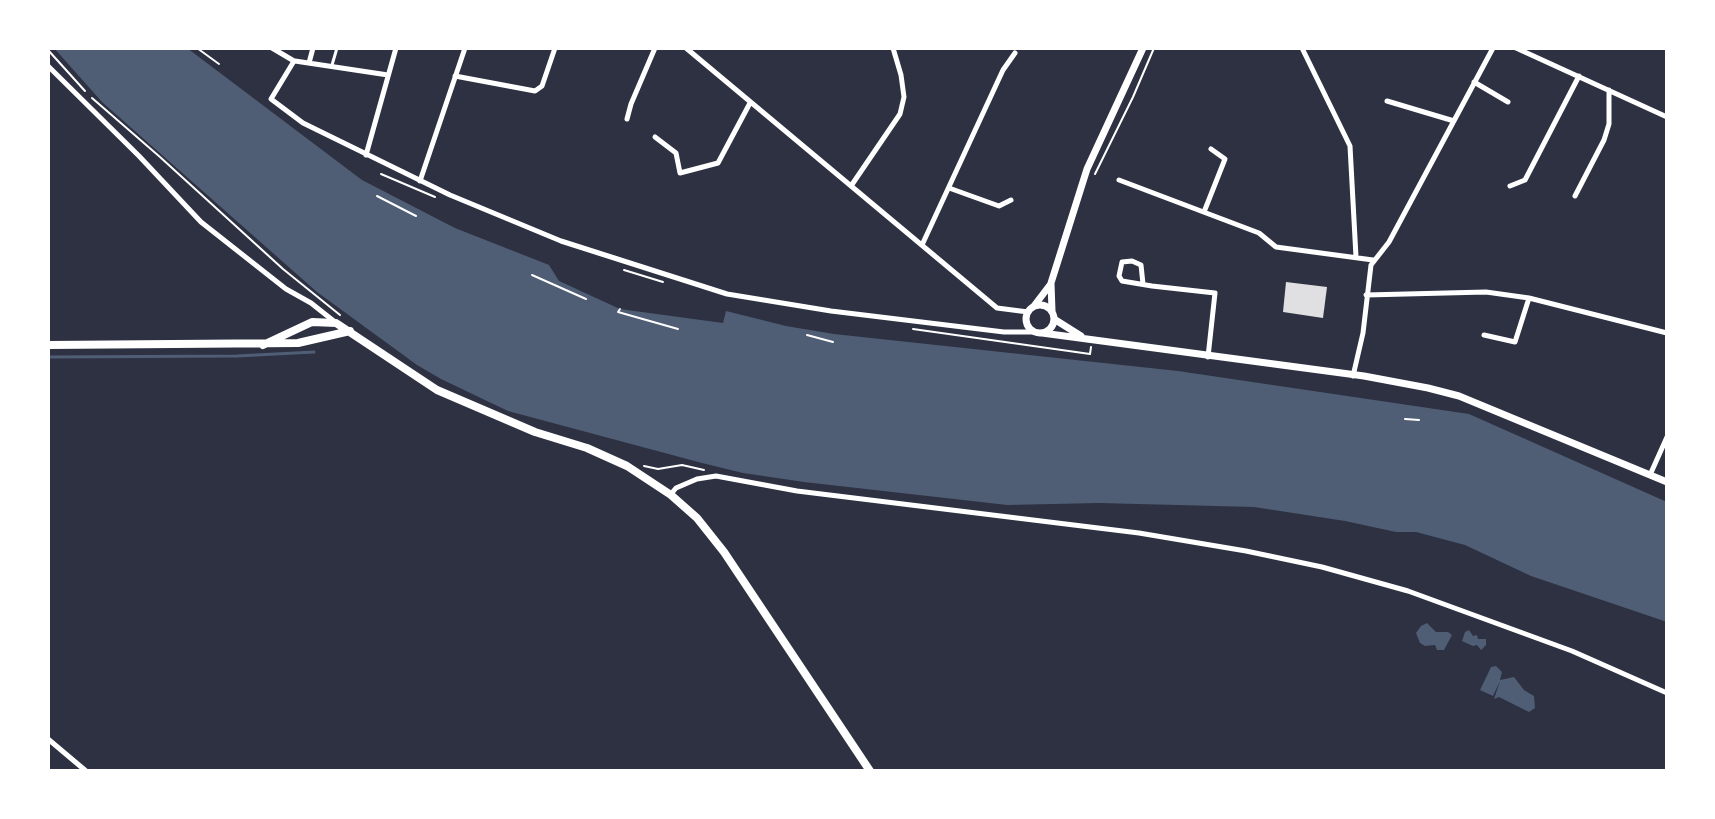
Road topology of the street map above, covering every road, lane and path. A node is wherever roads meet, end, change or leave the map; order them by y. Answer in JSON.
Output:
{"nodes":[{"id":1,"x":197,"y":48,"type":"edge"},
{"id":2,"x":272,"y":48,"type":"edge"},
{"id":3,"x":313,"y":48,"type":"edge"},
{"id":4,"x":337,"y":48,"type":"edge"},
{"id":5,"x":396,"y":48,"type":"edge"},
{"id":6,"x":465,"y":48,"type":"edge"},
{"id":7,"x":555,"y":48,"type":"edge"},
{"id":8,"x":655,"y":48,"type":"edge"},
{"id":9,"x":686,"y":48,"type":"edge"},
{"id":10,"x":893,"y":48,"type":"edge"},
{"id":11,"x":1143,"y":48,"type":"edge"},
{"id":12,"x":1154,"y":48,"type":"edge"},
{"id":13,"x":1302,"y":48,"type":"edge"},
{"id":14,"x":1493,"y":48,"type":"edge"},
{"id":15,"x":1516,"y":48,"type":"edge"},
{"id":16,"x":48,"y":50,"type":"edge"},
{"id":17,"x":1015,"y":53,"type":"dead end"},
{"id":18,"x":294,"y":61,"type":"junction"},
{"id":19,"x":309,"y":63,"type":"junction"},
{"id":20,"x":219,"y":64,"type":"dead end"},
{"id":21,"x":332,"y":65,"type":"junction"},
{"id":22,"x":48,"y":66,"type":"edge"},
{"id":23,"x":388,"y":75,"type":"junction"},
{"id":24,"x":455,"y":76,"type":"junction"},
{"id":25,"x":1579,"y":76,"type":"junction"},
{"id":26,"x":1474,"y":82,"type":"junction"},
{"id":27,"x":1609,"y":90,"type":"junction"},
{"id":28,"x":1387,"y":101,"type":"dead end"},
{"id":29,"x":1508,"y":102,"type":"dead end"},
{"id":30,"x":750,"y":103,"type":"junction"},
{"id":31,"x":1667,"y":117,"type":"edge"},
{"id":32,"x":627,"y":119,"type":"dead end"},
{"id":33,"x":1454,"y":121,"type":"junction"},
{"id":34,"x":655,"y":137,"type":"dead end"},
{"id":35,"x":1211,"y":149,"type":"dead end"},
{"id":36,"x":366,"y":155,"type":"junction"},
{"id":37,"x":1093,"y":180,"type":"dead end"},
{"id":38,"x":1119,"y":180,"type":"dead end"},
{"id":39,"x":420,"y":181,"type":"junction"},
{"id":40,"x":851,"y":186,"type":"junction"},
{"id":41,"x":1510,"y":186,"type":"dead end"},
{"id":42,"x":949,"y":188,"type":"junction"},
{"id":43,"x":377,"y":196,"type":"dead end"},
{"id":44,"x":1575,"y":196,"type":"dead end"},
{"id":45,"x":1011,"y":200,"type":"dead end"},
{"id":46,"x":1204,"y":212,"type":"junction"},
{"id":47,"x":416,"y":216,"type":"dead end"},
{"id":48,"x":922,"y":245,"type":"junction"},
{"id":49,"x":1356,"y":257,"type":"junction"},
{"id":50,"x":1373,"y":260,"type":"junction"},
{"id":51,"x":532,"y":275,"type":"dead end"},
{"id":52,"x":1051,"y":283,"type":"junction"},
{"id":53,"x":1143,"y":284,"type":"junction"},
{"id":54,"x":1366,"y":295,"type":"junction"},
{"id":55,"x":1529,"y":298,"type":"junction"},
{"id":56,"x":586,"y":299,"type":"dead end"},
{"id":57,"x":620,"y":309,"type":"dead end"},
{"id":58,"x":1031,"y":309,"type":"junction"},
{"id":59,"x":1053,"y":315,"type":"junction"},
{"id":60,"x":331,"y":321,"type":"junction"},
{"id":61,"x":350,"y":327,"type":"junction"},
{"id":62,"x":678,"y":329,"type":"dead end"},
{"id":63,"x":1038,"y":332,"type":"junction"},
{"id":64,"x":1667,"y":333,"type":"edge"},
{"id":65,"x":807,"y":335,"type":"dead end"},
{"id":66,"x":1484,"y":335,"type":"dead end"},
{"id":67,"x":1089,"y":340,"type":"junction"},
{"id":68,"x":312,"y":341,"type":"junction"},
{"id":69,"x":833,"y":342,"type":"dead end"},
{"id":70,"x":48,"y":345,"type":"edge"},
{"id":71,"x":263,"y":345,"type":"junction"},
{"id":72,"x":1021,"y":345,"type":"dead end"},
{"id":73,"x":1208,"y":357,"type":"junction"},
{"id":74,"x":1353,"y":376,"type":"junction"},
{"id":75,"x":1405,"y":419,"type":"dead end"},
{"id":76,"x":1419,"y":420,"type":"dead end"},
{"id":77,"x":1667,"y":437,"type":"edge"},
{"id":78,"x":643,"y":465,"type":"dead end"},
{"id":79,"x":707,"y":471,"type":"dead end"},
{"id":80,"x":1650,"y":475,"type":"junction"},
{"id":81,"x":1667,"y":482,"type":"edge"},
{"id":82,"x":671,"y":495,"type":"junction"},
{"id":83,"x":1667,"y":693,"type":"edge"},
{"id":84,"x":48,"y":739,"type":"edge"},
{"id":85,"x":86,"y":771,"type":"edge"},
{"id":86,"x":870,"y":771,"type":"edge"}],
"edges":[{"from":1,"to":20,"type":"path"},
{"from":2,"to":18,"type":"street"},
{"from":3,"to":19,"type":"street"},
{"from":4,"to":21,"type":"lane"},
{"from":5,"to":23,"type":"street"},
{"from":6,"to":24,"type":"street"},
{"from":7,"to":24,"type":"street"},
{"from":8,"to":32,"type":"street"},
{"from":9,"to":30,"type":"street"},
{"from":10,"to":40,"type":"street"},
{"from":11,"to":52,"type":"street"},
{"from":12,"to":37,"type":"path"},
{"from":13,"to":49,"type":"street"},
{"from":14,"to":26,"type":"street"},
{"from":15,"to":25,"type":"street"},
{"from":16,"to":61,"type":"path"},
{"from":17,"to":42,"type":"street"},
{"from":18,"to":19,"type":"street"},
{"from":18,"to":36,"type":"street"},
{"from":19,"to":21,"type":"street"},
{"from":21,"to":23,"type":"street"},
{"from":22,"to":60,"type":"street"},
{"from":23,"to":36,"type":"street"},
{"from":24,"to":39,"type":"street"},
{"from":25,"to":27,"type":"street"},
{"from":25,"to":41,"type":"street"},
{"from":26,"to":29,"type":"street"},
{"from":26,"to":33,"type":"street"},
{"from":27,"to":31,"type":"street"},
{"from":27,"to":44,"type":"street"},
{"from":28,"to":33,"type":"street"},
{"from":30,"to":34,"type":"street"},
{"from":30,"to":40,"type":"street"},
{"from":33,"to":50,"type":"street"},
{"from":35,"to":46,"type":"street"},
{"from":36,"to":39,"type":"street"},
{"from":38,"to":46,"type":"street"},
{"from":39,"to":63,"type":"street"},
{"from":40,"to":48,"type":"street"},
{"from":42,"to":45,"type":"street"},
{"from":42,"to":48,"type":"street"},
{"from":43,"to":47,"type":"path"},
{"from":46,"to":49,"type":"street"},
{"from":48,"to":58,"type":"street"},
{"from":49,"to":50,"type":"street"},
{"from":50,"to":54,"type":"street"},
{"from":51,"to":56,"type":"path"},
{"from":52,"to":58,"type":"street"},
{"from":52,"to":59,"type":"street"},
{"from":53,"to":53,"type":"street"},
{"from":53,"to":73,"type":"street"},
{"from":54,"to":55,"type":"street"},
{"from":54,"to":74,"type":"street"},
{"from":55,"to":64,"type":"street"},
{"from":55,"to":66,"type":"street"},
{"from":57,"to":62,"type":"path"},
{"from":58,"to":59,"type":"street"},
{"from":58,"to":63,"type":"street"},
{"from":59,"to":63,"type":"street"},
{"from":59,"to":67,"type":"street"},
{"from":60,"to":61,"type":"main road"},
{"from":60,"to":68,"type":"street"},
{"from":60,"to":71,"type":"main road"},
{"from":61,"to":68,"type":"main road"},
{"from":61,"to":82,"type":"main road"},
{"from":63,"to":67,"type":"street"},
{"from":65,"to":69,"type":"path"},
{"from":67,"to":72,"type":"path"},
{"from":67,"to":73,"type":"street"},
{"from":68,"to":71,"type":"main road"},
{"from":70,"to":71,"type":"main road"},
{"from":73,"to":74,"type":"street"},
{"from":74,"to":80,"type":"street"},
{"from":75,"to":76,"type":"path"},
{"from":77,"to":80,"type":"street"},
{"from":78,"to":79,"type":"path"},
{"from":80,"to":81,"type":"street"},
{"from":82,"to":83,"type":"street"},
{"from":82,"to":86,"type":"main road"},
{"from":84,"to":85,"type":"street"}]}
